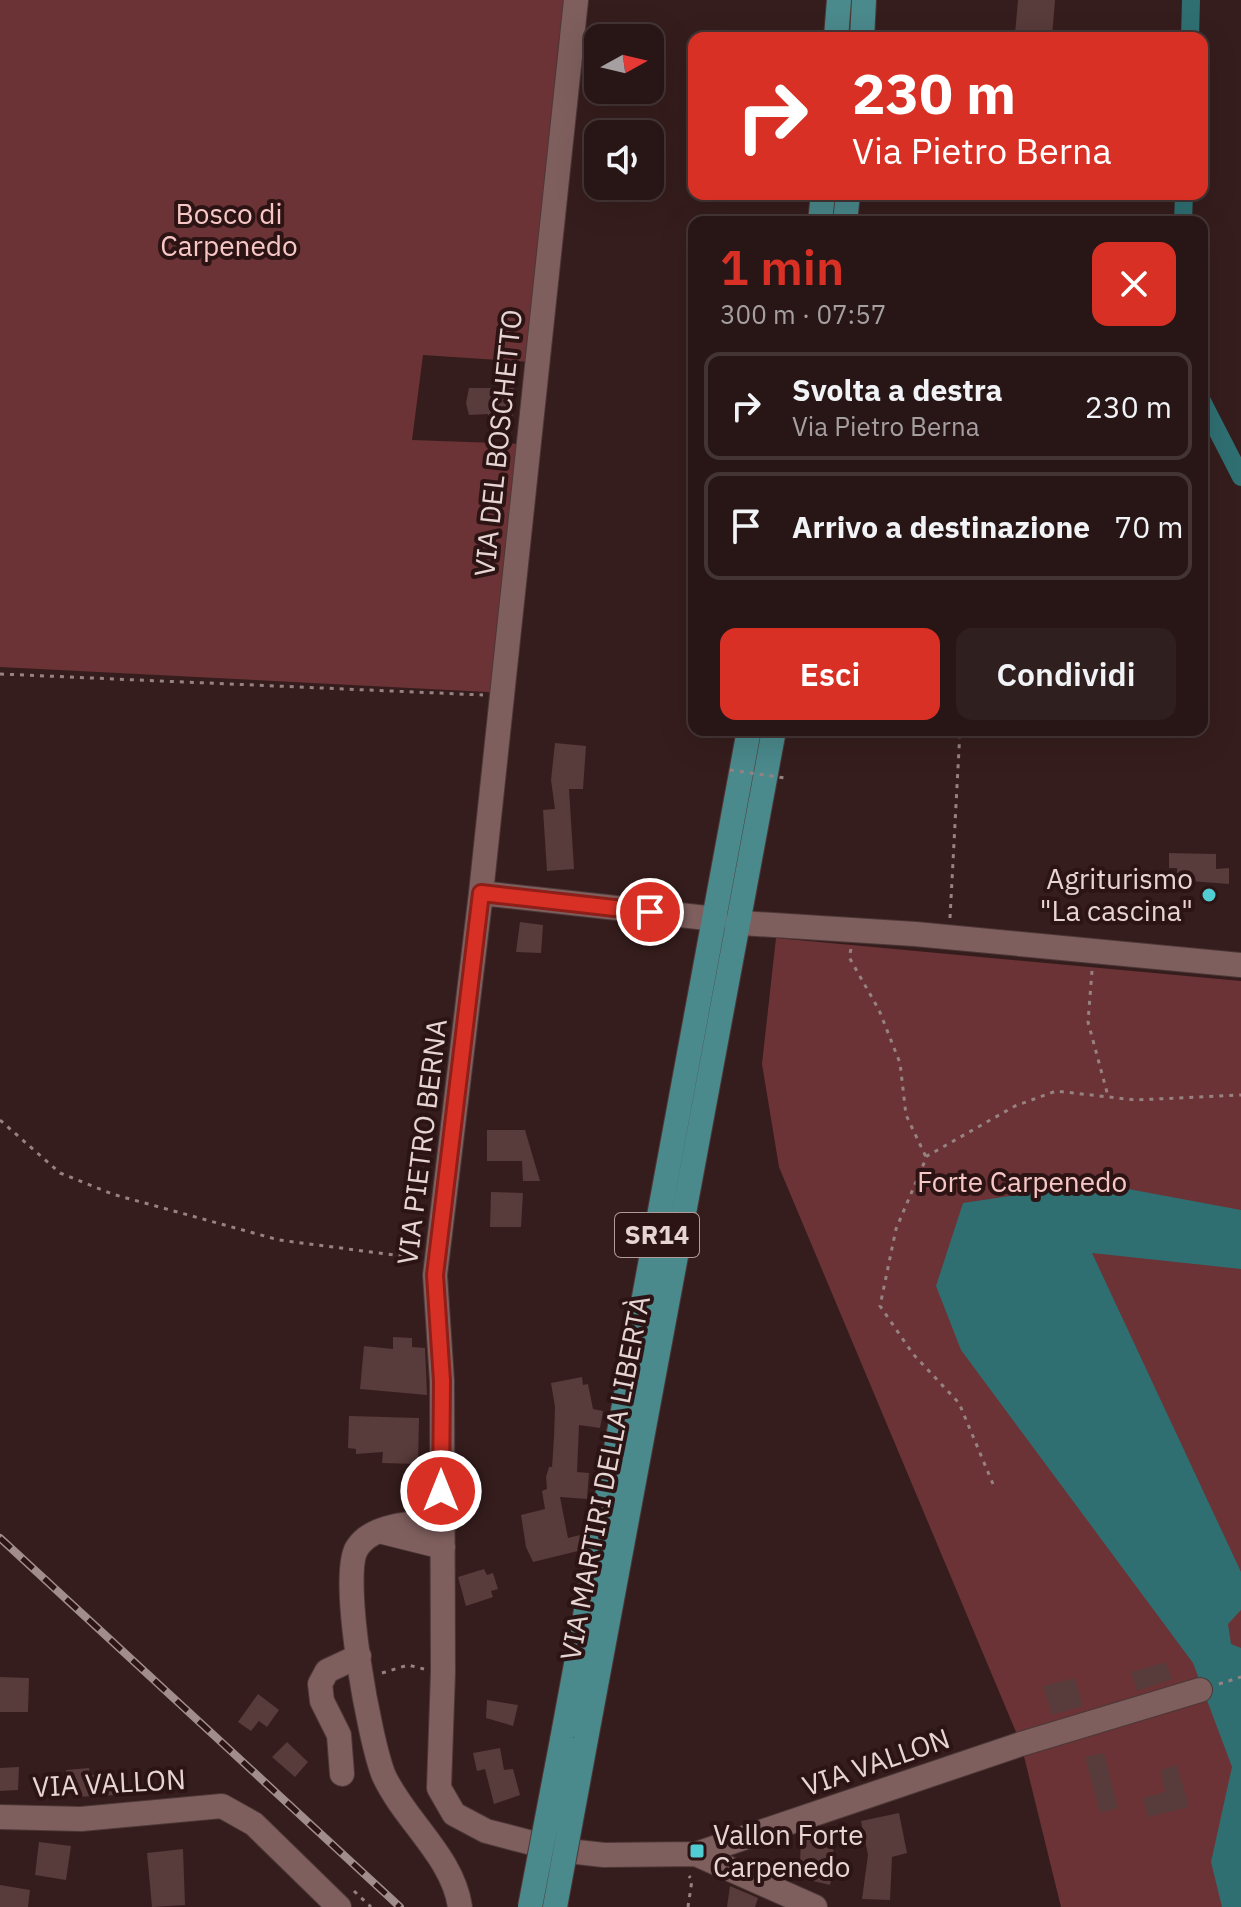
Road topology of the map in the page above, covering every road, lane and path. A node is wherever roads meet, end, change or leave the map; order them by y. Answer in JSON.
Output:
{"nodes":[{"id":1,"x":576,"y":0,"type":"edge"},
{"id":2,"x":839,"y":0,"type":"edge"},
{"id":3,"x":864,"y":0,"type":"edge"},
{"id":4,"x":836,"y":32,"type":"edge"},
{"id":5,"x":862,"y":32,"type":"edge"},
{"id":6,"x":0,"y":674,"type":"edge"},
{"id":7,"x":500,"y":703,"type":"junction"},
{"id":8,"x":748,"y":736,"type":"edge"},
{"id":9,"x":773,"y":736,"type":"edge"},
{"id":10,"x":960,"y":736,"type":"edge"},
{"id":11,"x":730,"y":770,"type":"dead end"},
{"id":12,"x":785,"y":778,"type":"dead end"},
{"id":13,"x":481,"y":893,"type":"junction"},
{"id":14,"x":716,"y":919,"type":"junction"},
{"id":15,"x":741,"y":923,"type":"junction"},
{"id":16,"x":854,"y":931,"type":"junction"},
{"id":17,"x":948,"y":937,"type":"junction"},
{"id":18,"x":1094,"y":951,"type":"junction"},
{"id":19,"x":1241,"y":965,"type":"edge"},
{"id":20,"x":1241,"y":1095,"type":"edge"},
{"id":21,"x":1108,"y":1097,"type":"junction"},
{"id":22,"x":0,"y":1120,"type":"edge"},
{"id":23,"x":926,"y":1157,"type":"junction"},
{"id":24,"x":437,"y":1260,"type":"junction"},
{"id":25,"x":993,"y":1484,"type":"dead end"},
{"id":26,"x":442,"y":1522,"type":"junction"},
{"id":27,"x":378,"y":1531,"type":"junction"},
{"id":28,"x":443,"y":1547,"type":"junction"},
{"id":29,"x":359,"y":1656,"type":"junction"},
{"id":30,"x":427,"y":1672,"type":"dead end"},
{"id":31,"x":380,"y":1685,"type":"dead end"},
{"id":32,"x":1200,"y":1690,"type":"dead end"},
{"id":33,"x":342,"y":1774,"type":"dead end"},
{"id":34,"x":0,"y":1817,"type":"edge"},
{"id":35,"x":691,"y":1863,"type":"junction"},
{"id":36,"x":339,"y":1907,"type":"edge"},
{"id":37,"x":460,"y":1907,"type":"edge"},
{"id":38,"x":530,"y":1907,"type":"edge"},
{"id":39,"x":555,"y":1907,"type":"edge"},
{"id":40,"x":688,"y":1907,"type":"edge"},
{"id":41,"x":815,"y":1907,"type":"edge"}],
"edges":[{"from":1,"to":7,"type":"street","name":"VIA DEL BOSCHETTO"},
{"from":2,"to":4,"type":"main road"},
{"from":3,"to":5,"type":"main road"},
{"from":6,"to":7,"type":"path"},
{"from":7,"to":13,"type":"street","name":"VIA DEL BOSCHETTO"},
{"from":8,"to":14,"type":"main road","name":"VIA MARTIRI DELLA LIBERTÀ","number":"SR14"},
{"from":9,"to":15,"type":"main road","name":"VIA MARTIRI DELLA LIBERTÀ","number":"SR14"},
{"from":10,"to":17,"type":"path"},
{"from":11,"to":12,"type":"path","bridge":true},
{"from":13,"to":14,"type":"street"},
{"from":13,"to":24,"type":"street","name":"VIA PIETRO BERNA"},
{"from":14,"to":38,"type":"main road","name":"VIA MARTIRI DELLA LIBERTÀ","number":"SR14","bridge":true},
{"from":15,"to":16,"type":"street"},
{"from":15,"to":39,"type":"main road","name":"VIA MARTIRI DELLA LIBERTÀ","number":"SR14","bridge":true},
{"from":16,"to":17,"type":"street"},
{"from":16,"to":23,"type":"path"},
{"from":17,"to":18,"type":"street"},
{"from":18,"to":19,"type":"street"},
{"from":18,"to":21,"type":"path"},
{"from":20,"to":21,"type":"path"},
{"from":21,"to":23,"type":"path"},
{"from":22,"to":24,"type":"path"},
{"from":23,"to":25,"type":"path"},
{"from":24,"to":26,"type":"street","name":"VIA PIETRO BERNA"},
{"from":26,"to":27,"type":"street"},
{"from":26,"to":28,"type":"street","name":"VIA PIETRO BERNA"},
{"from":27,"to":28,"type":"street"},
{"from":27,"to":29,"type":"street"},
{"from":28,"to":35,"type":"street","name":"VIA PIETRO BERNA"},
{"from":29,"to":33,"type":"street"},
{"from":29,"to":37,"type":"street"},
{"from":30,"to":31,"type":"path"},
{"from":32,"to":35,"type":"street","name":"VIA VALLON"},
{"from":34,"to":36,"type":"street","name":"VIA VALLON"},
{"from":35,"to":40,"type":"path"},
{"from":35,"to":41,"type":"street"}]}
